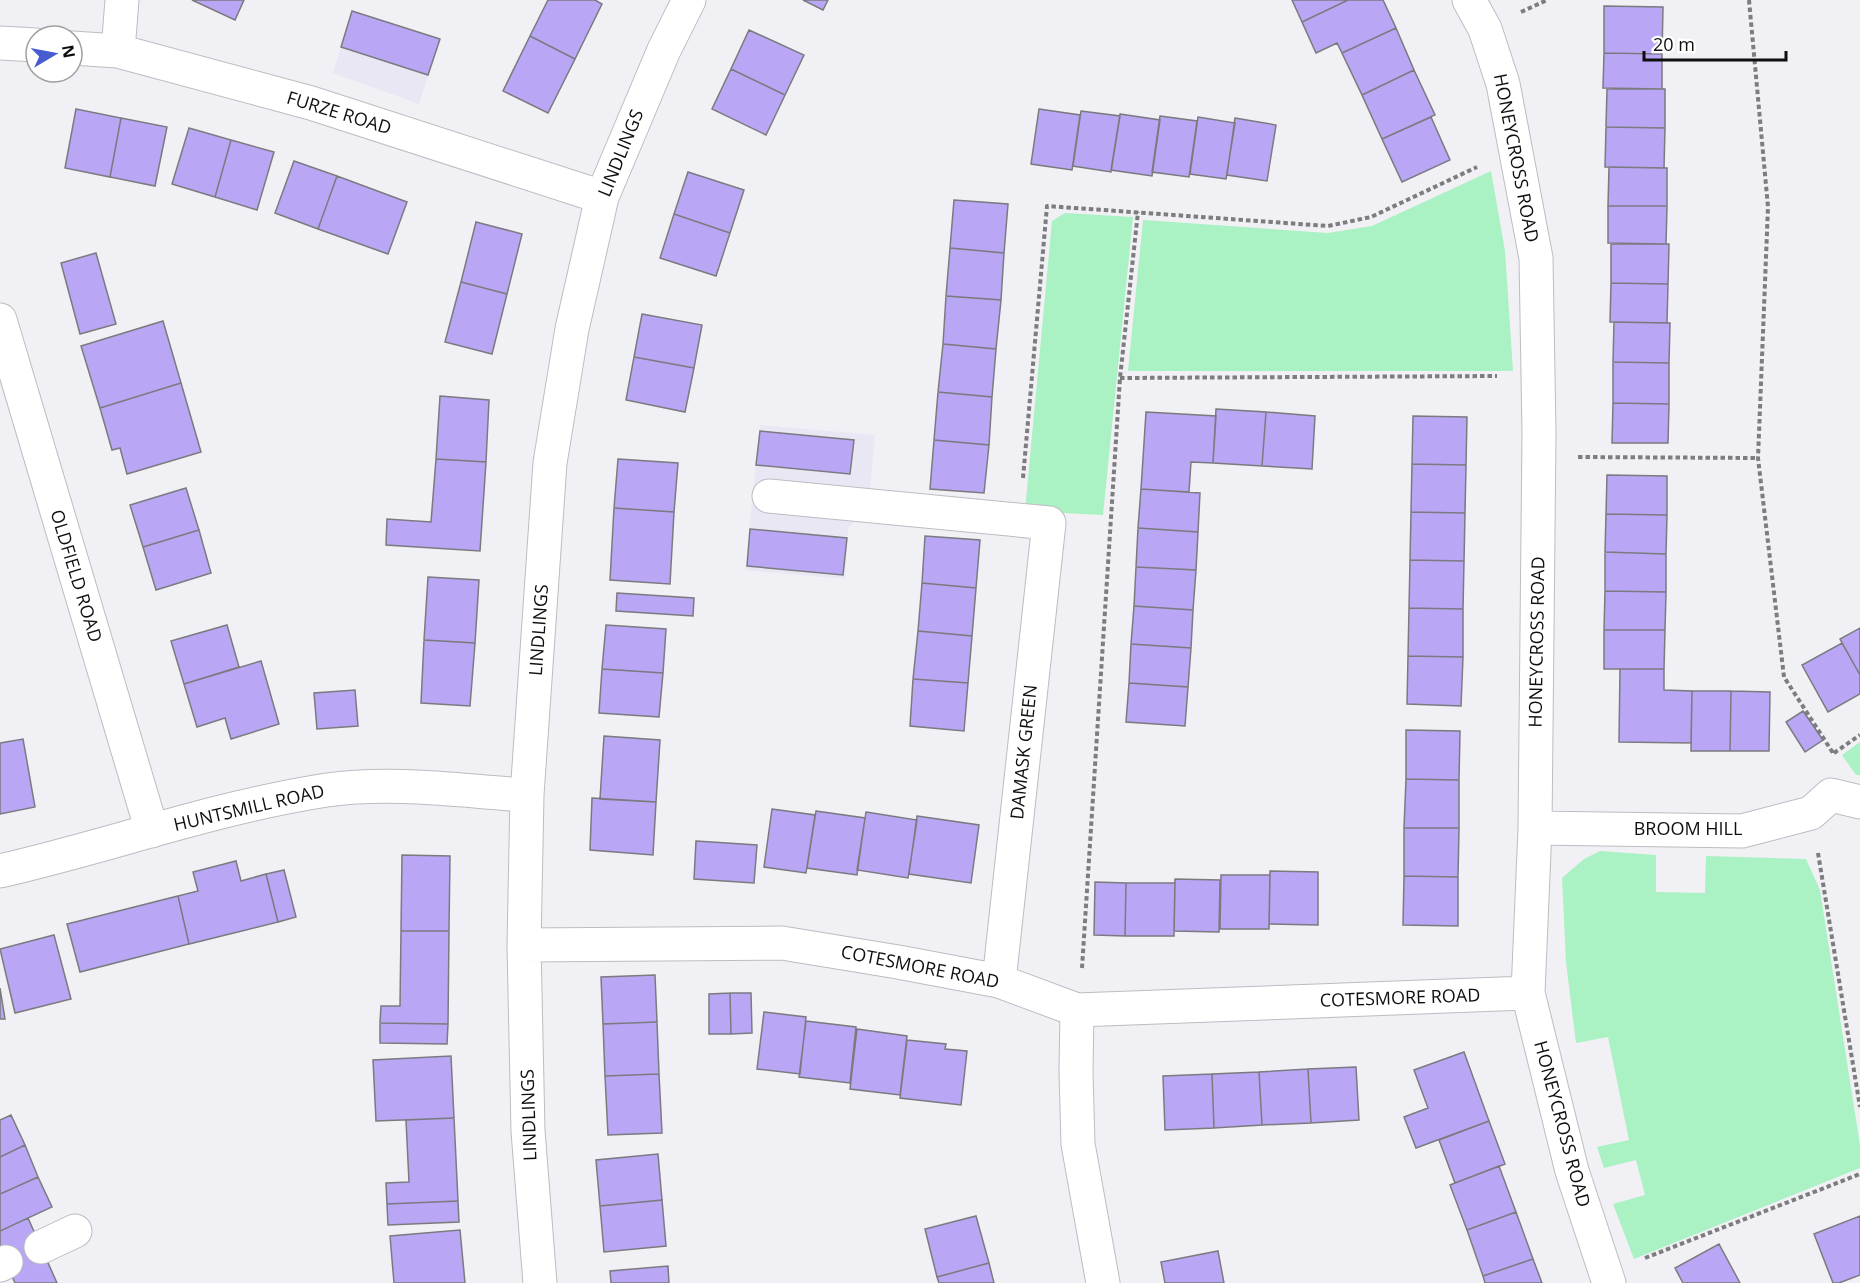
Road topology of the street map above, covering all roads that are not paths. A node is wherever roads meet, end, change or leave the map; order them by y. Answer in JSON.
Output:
{"nodes":[{"id":1,"x":122,"y":0,"type":"edge"},
{"id":2,"x":689,"y":0,"type":"edge"},
{"id":3,"x":1468,"y":0,"type":"edge"},
{"id":4,"x":0,"y":43,"type":"edge"},
{"id":5,"x":24,"y":44,"type":"edge"},
{"id":6,"x":84,"y":49,"type":"edge"},
{"id":7,"x":118,"y":51,"type":"junction"},
{"id":8,"x":602,"y":197,"type":"junction"},
{"id":9,"x":0,"y":320,"type":"edge"},
{"id":10,"x":769,"y":496,"type":"dead end"},
{"id":11,"x":527,"y":795,"type":"junction"},
{"id":12,"x":1834,"y":804,"type":"edge"},
{"id":13,"x":1535,"y":828,"type":"junction"},
{"id":14,"x":152,"y":831,"type":"junction"},
{"id":15,"x":0,"y":871,"type":"edge"},
{"id":16,"x":524,"y":945,"type":"junction"},
{"id":17,"x":999,"y":981,"type":"junction"},
{"id":18,"x":1528,"y":993,"type":"junction"},
{"id":19,"x":1077,"y":1010,"type":"junction"},
{"id":20,"x":75,"y":1231,"type":"dead end"},
{"id":21,"x":41,"y":1246,"type":"dead end"},
{"id":22,"x":1607,"y":1278,"type":"edge"},
{"id":23,"x":540,"y":1283,"type":"edge"},
{"id":24,"x":1103,"y":1283,"type":"edge"}],
"edges":[{"from":1,"to":7,"type":"street"},
{"from":2,"to":8,"type":"street","name":"LINDLINGS"},
{"from":3,"to":13,"type":"street","name":"HONEYCROSS ROAD"},
{"from":4,"to":5,"type":"street"},
{"from":6,"to":7,"type":"street","name":"FURZE ROAD"},
{"from":7,"to":8,"type":"street","name":"FURZE ROAD"},
{"from":8,"to":11,"type":"street","name":"LINDLINGS"},
{"from":9,"to":14,"type":"street","name":"OLDFIELD ROAD"},
{"from":10,"to":17,"type":"street","name":"DAMASK GREEN"},
{"from":11,"to":14,"type":"street","name":"HUNTSMILL ROAD"},
{"from":11,"to":16,"type":"street","name":"LINDLINGS"},
{"from":12,"to":13,"type":"street","name":"BROOM HILL"},
{"from":13,"to":18,"type":"street","name":"HONEYCROSS ROAD"},
{"from":14,"to":15,"type":"street","name":"HUNTSMILL ROAD"},
{"from":16,"to":17,"type":"street","name":"COTESMORE ROAD"},
{"from":16,"to":23,"type":"street","name":"LINDLINGS"},
{"from":17,"to":19,"type":"street","name":"COTESMORE ROAD"},
{"from":18,"to":19,"type":"street","name":"COTESMORE ROAD"},
{"from":18,"to":22,"type":"street","name":"HONEYCROSS ROAD"},
{"from":19,"to":24,"type":"street"},
{"from":20,"to":21,"type":"street"}]}
